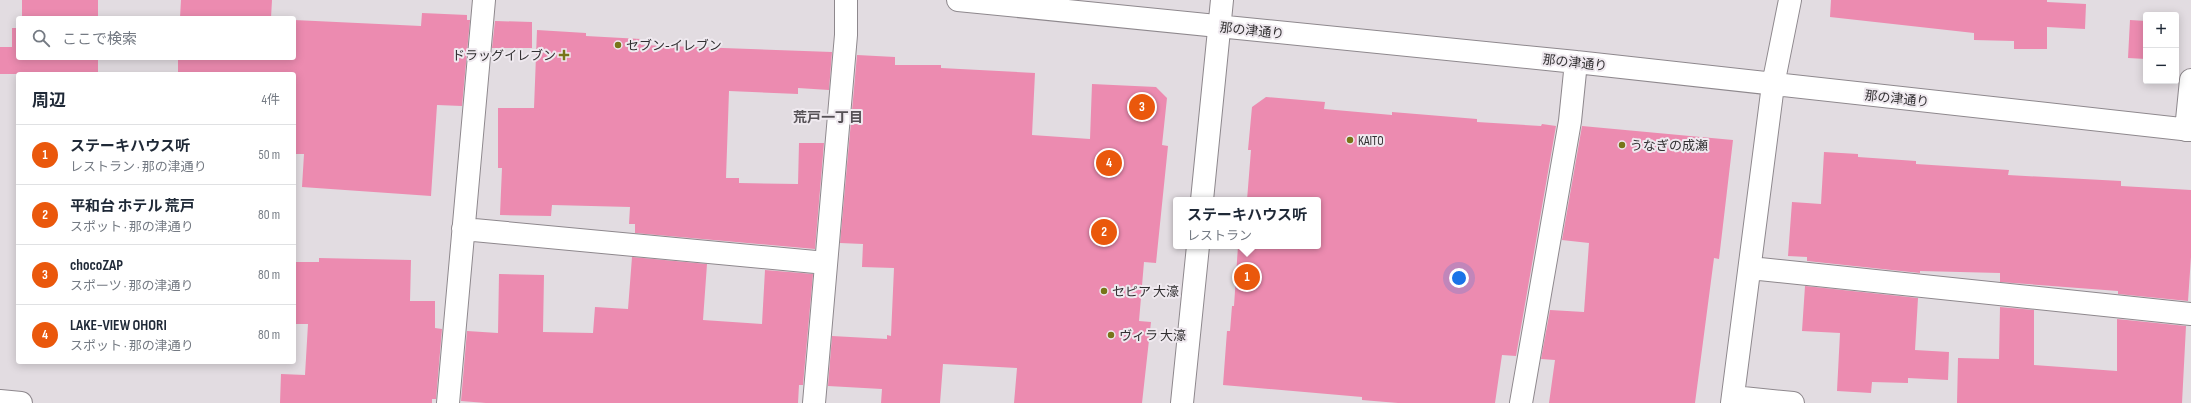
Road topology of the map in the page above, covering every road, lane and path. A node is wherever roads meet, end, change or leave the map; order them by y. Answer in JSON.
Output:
{"nodes":[{"id":1,"x":484,"y":0,"type":"edge"},
{"id":2,"x":846,"y":0,"type":"edge"},
{"id":3,"x":958,"y":0,"type":"edge"},
{"id":4,"x":1222,"y":0,"type":"edge"},
{"id":5,"x":1790,"y":0,"type":"edge"},
{"id":6,"x":1219,"y":27,"type":"junction"},
{"id":7,"x":1576,"y":62,"type":"junction"},
{"id":8,"x":2191,"y":80,"type":"edge"},
{"id":9,"x":1773,"y":85,"type":"junction"},
{"id":10,"x":2188,"y":130,"type":"edge"},
{"id":11,"x":1202,"y":197,"type":"edge"},
{"id":12,"x":463,"y":229,"type":"junction"},
{"id":13,"x":1198,"y":249,"type":"edge"},
{"id":14,"x":826,"y":263,"type":"junction"},
{"id":15,"x":1750,"y":268,"type":"junction"},
{"id":16,"x":2191,"y":314,"type":"edge"},
{"id":17,"x":1732,"y":400,"type":"edge"},
{"id":18,"x":0,"y":401,"type":"edge"},
{"id":19,"x":21,"y":403,"type":"edge"},
{"id":20,"x":448,"y":403,"type":"edge"},
{"id":21,"x":814,"y":403,"type":"edge"},
{"id":22,"x":1182,"y":403,"type":"edge"},
{"id":23,"x":1521,"y":403,"type":"edge"},
{"id":24,"x":1793,"y":403,"type":"edge"}],
"edges":[{"from":1,"to":12,"type":"street"},
{"from":2,"to":14,"type":"street"},
{"from":3,"to":6,"type":"street","name":"那の津通り"},
{"from":4,"to":6,"type":"street"},
{"from":5,"to":9,"type":"street"},
{"from":6,"to":7,"type":"street","name":"那の津通り"},
{"from":6,"to":11,"type":"street"},
{"from":7,"to":9,"type":"street","name":"那の津通り"},
{"from":7,"to":23,"type":"street"},
{"from":8,"to":10,"type":"street"},
{"from":9,"to":10,"type":"street","name":"那の津通り"},
{"from":9,"to":15,"type":"street"},
{"from":12,"to":14,"type":"street"},
{"from":12,"to":20,"type":"street"},
{"from":13,"to":22,"type":"street"},
{"from":14,"to":21,"type":"street"},
{"from":15,"to":16,"type":"street"},
{"from":15,"to":17,"type":"street"},
{"from":17,"to":24,"type":"street"},
{"from":18,"to":19,"type":"street"}]}
